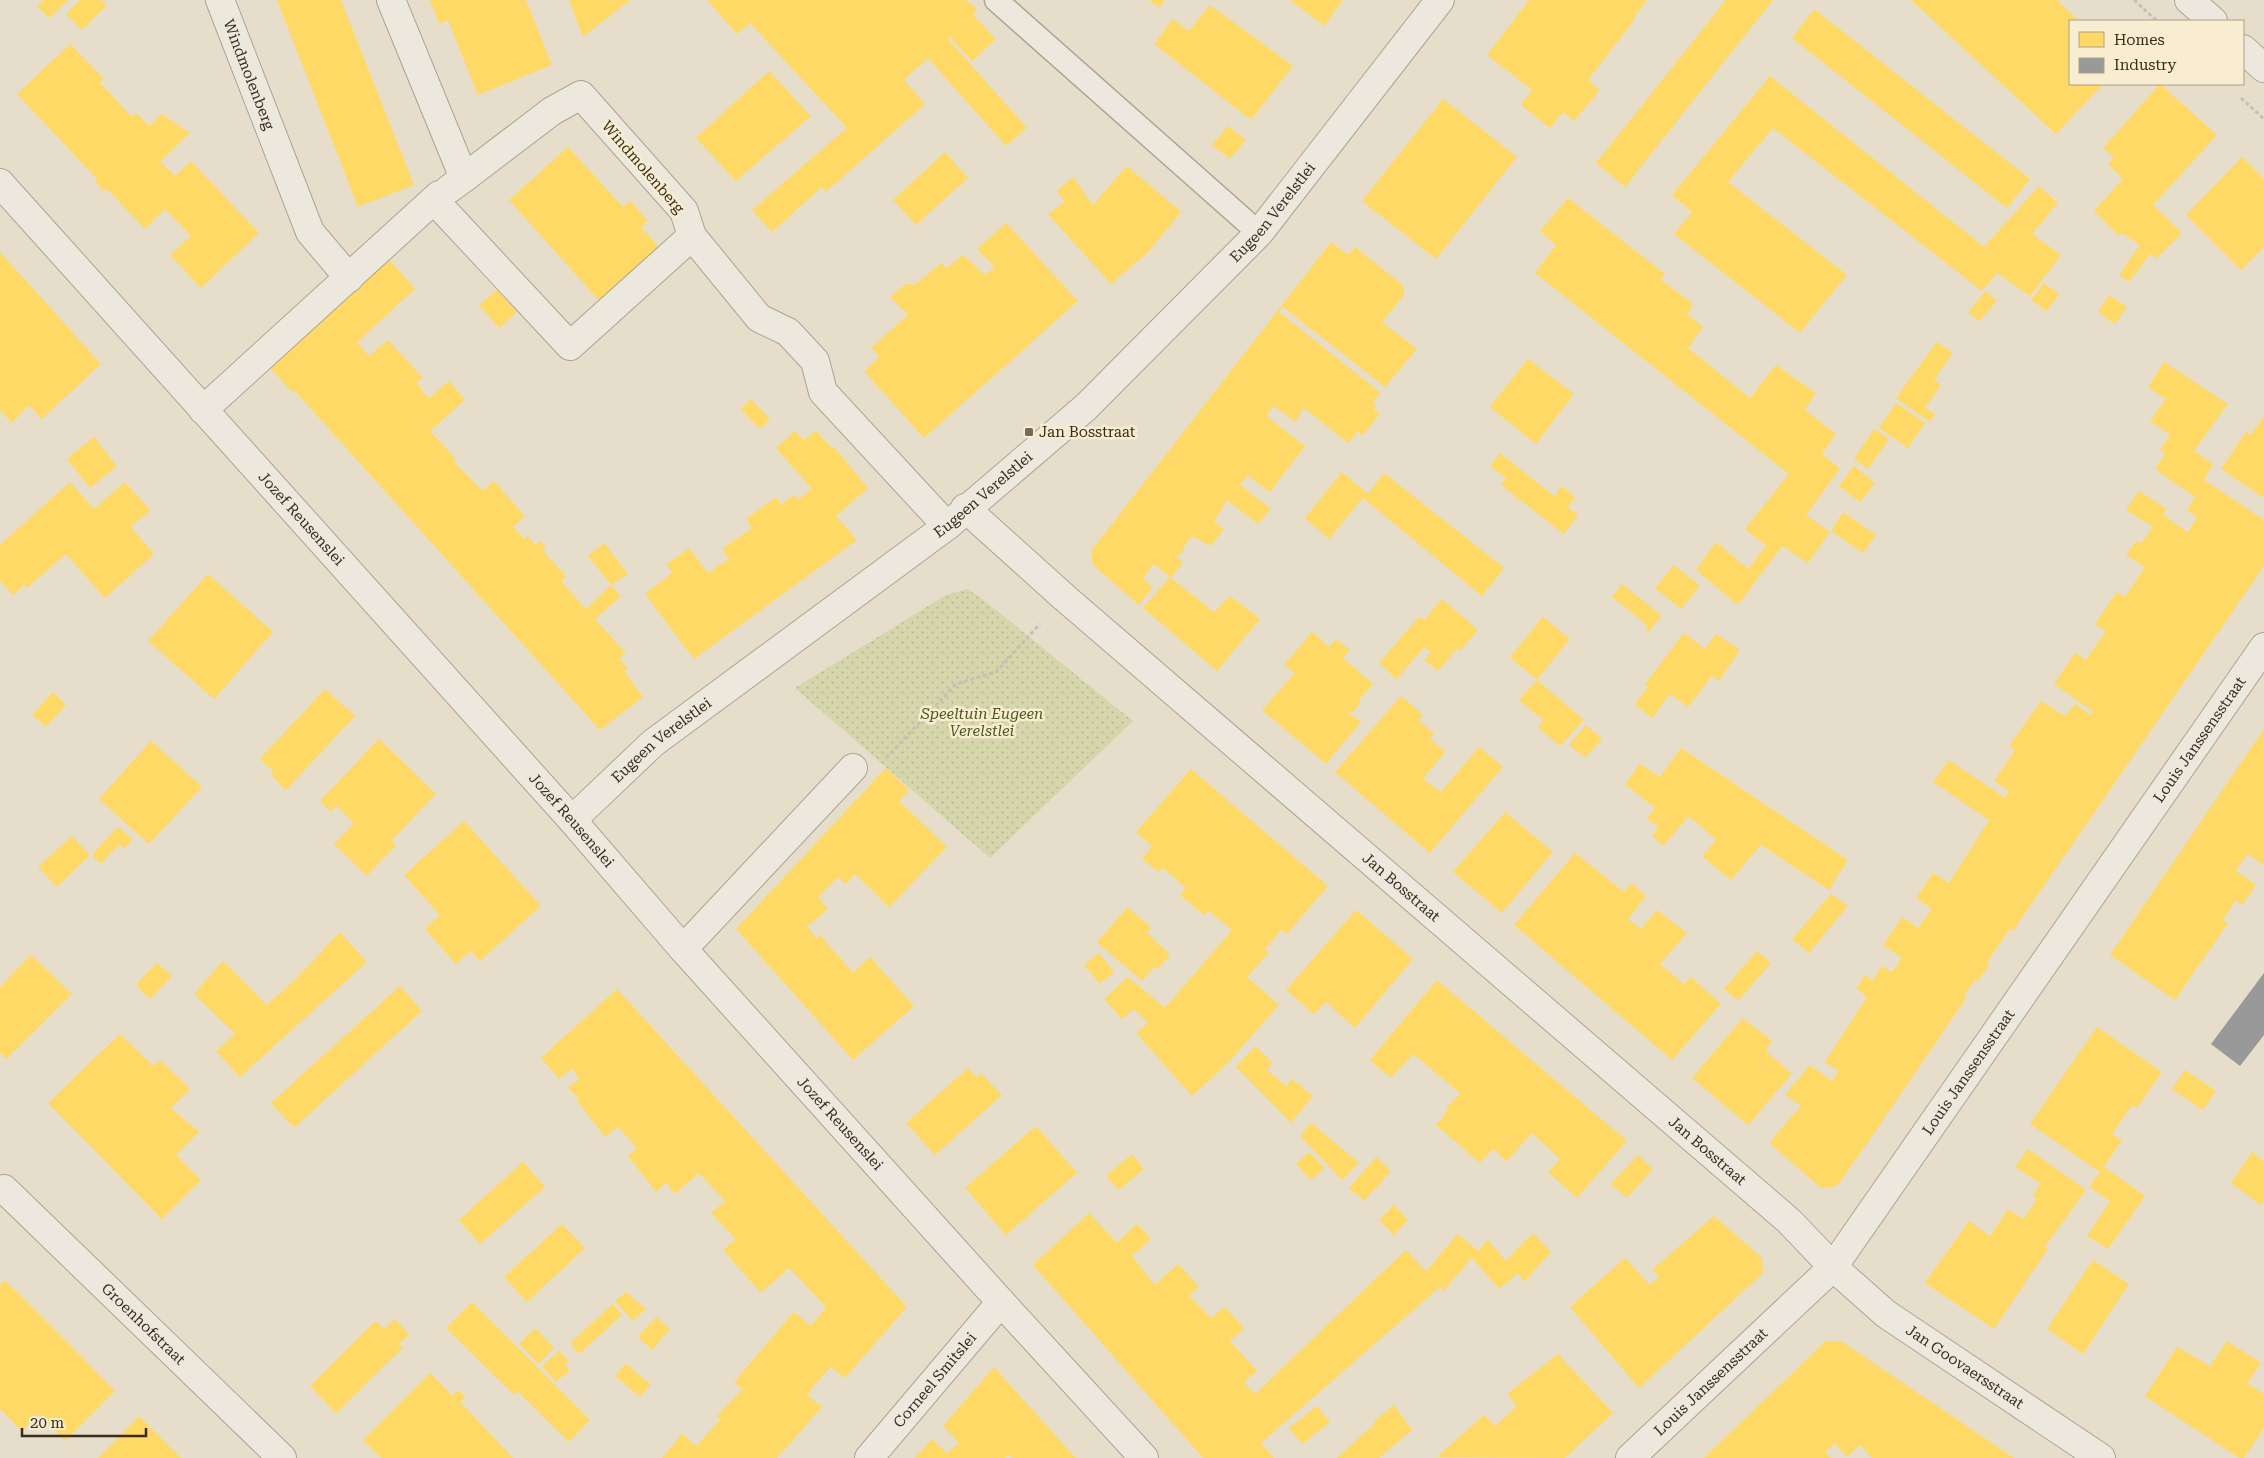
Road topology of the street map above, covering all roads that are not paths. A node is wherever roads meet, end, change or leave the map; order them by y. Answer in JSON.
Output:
{"nodes":[{"id":1,"x":220,"y":0,"type":"edge"},
{"id":2,"x":391,"y":0,"type":"edge"},
{"id":3,"x":996,"y":0,"type":"edge"},
{"id":4,"x":1440,"y":0,"type":"edge"},
{"id":5,"x":2190,"y":0,"type":"edge"},
{"id":6,"x":2212,"y":20,"type":"edge"},
{"id":7,"x":2244,"y":50,"type":"edge"},
{"id":8,"x":2264,"y":68,"type":"edge"},
{"id":9,"x":464,"y":178,"type":"junction"},
{"id":10,"x":0,"y":183,"type":"edge"},
{"id":11,"x":437,"y":197,"type":"junction"},
{"id":12,"x":1259,"y":233,"type":"junction"},
{"id":13,"x":692,"y":236,"type":"junction"},
{"id":14,"x":349,"y":278,"type":"junction"},
{"id":15,"x":204,"y":410,"type":"junction"},
{"id":16,"x":956,"y":517,"type":"junction"},
{"id":17,"x":2264,"y":647,"type":"edge"},
{"id":18,"x":853,"y":768,"type":"road end"},
{"id":19,"x":572,"y":820,"type":"junction"},
{"id":20,"x":683,"y":949,"type":"junction"},
{"id":21,"x":4,"y":1190,"type":"dead end"},
{"id":22,"x":1833,"y":1267,"type":"junction"},
{"id":23,"x":1001,"y":1302,"type":"junction"},
{"id":24,"x":282,"y":1458,"type":"edge"},
{"id":25,"x":869,"y":1458,"type":"edge"},
{"id":26,"x":1144,"y":1458,"type":"edge"},
{"id":27,"x":1630,"y":1458,"type":"edge"},
{"id":28,"x":2101,"y":1458,"type":"edge"}],
"edges":[{"from":1,"to":14,"type":"street","name":"Windmolenberg"},
{"from":2,"to":9,"type":"street"},
{"from":3,"to":12,"type":"lane"},
{"from":4,"to":12,"type":"street","name":"Eugeen Verelstlei"},
{"from":5,"to":6,"type":"street"},
{"from":7,"to":8,"type":"street"},
{"from":9,"to":11,"type":"street","name":"Windmolenberg"},
{"from":9,"to":13,"type":"street","name":"Windmolenberg"},
{"from":10,"to":15,"type":"street","name":"Jozef Reusenslei"},
{"from":11,"to":13,"type":"street"},
{"from":11,"to":14,"type":"street","name":"Windmolenberg"},
{"from":12,"to":16,"type":"street","name":"Eugeen Verelstlei"},
{"from":13,"to":16,"type":"street","name":"Windmolenberg"},
{"from":14,"to":15,"type":"street","name":"Windmolenberg"},
{"from":15,"to":19,"type":"street","name":"Jozef Reusenslei"},
{"from":16,"to":19,"type":"street","name":"Eugeen Verelstlei"},
{"from":16,"to":22,"type":"street","name":"Jan Bosstraat"},
{"from":17,"to":22,"type":"street","name":"Louis Janssensstraat"},
{"from":18,"to":20,"type":"street"},
{"from":19,"to":20,"type":"street","name":"Jozef Reusenslei"},
{"from":20,"to":23,"type":"street","name":"Jozef Reusenslei"},
{"from":21,"to":24,"type":"street","name":"Groenhofstraat"},
{"from":22,"to":27,"type":"street","name":"Louis Janssensstraat"},
{"from":22,"to":28,"type":"street","name":"Jan Goovaersstraat"},
{"from":23,"to":25,"type":"street","name":"Corneel Smitslei"},
{"from":23,"to":26,"type":"street","name":"Jozef Reusenslei"}]}
